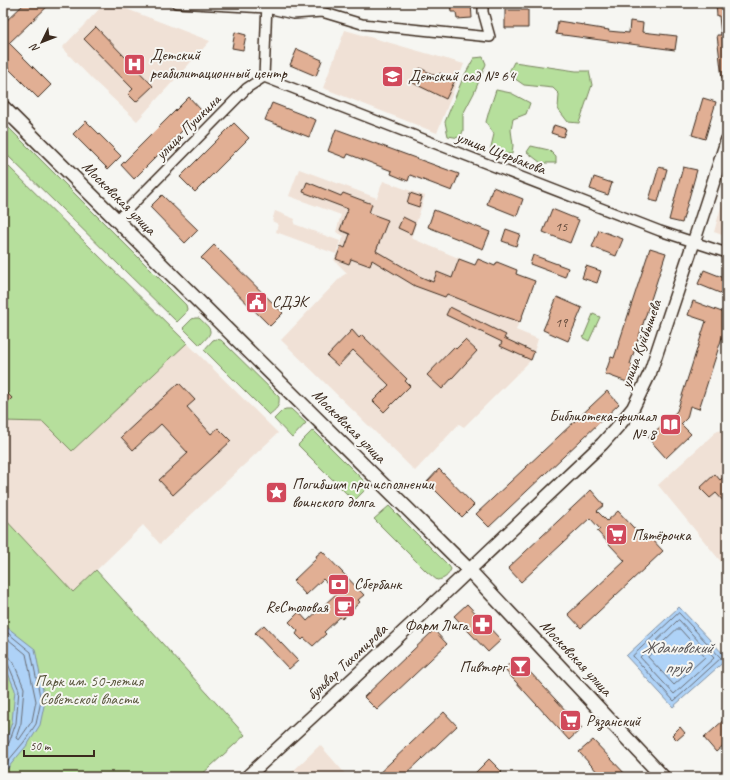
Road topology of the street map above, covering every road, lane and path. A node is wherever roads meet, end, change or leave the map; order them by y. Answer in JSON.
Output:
{"nodes":[{"id":1,"x":176,"y":3,"type":"edge"},
{"id":2,"x":483,"y":3,"type":"edge"},
{"id":3,"x":267,"y":6,"type":"edge"},
{"id":4,"x":264,"y":77,"type":"junction"},
{"id":5,"x":3,"y":107,"type":"edge"},
{"id":6,"x":727,"y":140,"type":"edge"},
{"id":7,"x":117,"y":220,"type":"junction"},
{"id":8,"x":694,"y":242,"type":"junction"},
{"id":9,"x":727,"y":253,"type":"edge"},
{"id":10,"x":469,"y":570,"type":"junction"},
{"id":11,"x":246,"y":777,"type":"edge"},
{"id":12,"x":664,"y":777,"type":"edge"}],
"edges":[{"from":1,"to":3,"type":"street"},
{"from":2,"to":3,"type":"street"},
{"from":3,"to":4,"type":"street"},
{"from":4,"to":7,"type":"street","name":"улица Пушкина"},
{"from":4,"to":8,"type":"street","name":"улица Щербакова"},
{"from":5,"to":7,"type":"main road","name":"Московская улица"},
{"from":6,"to":8,"type":"street","name":"улица Куйбышева"},
{"from":7,"to":10,"type":"main road","name":"Московская улица"},
{"from":8,"to":9,"type":"street","name":"улица Щербакова"},
{"from":8,"to":10,"type":"street","name":"улица Куйбышева"},
{"from":10,"to":11,"type":"street","name":"бульвар Тихомирова"},
{"from":10,"to":12,"type":"main road","name":"Московская улица"}]}
